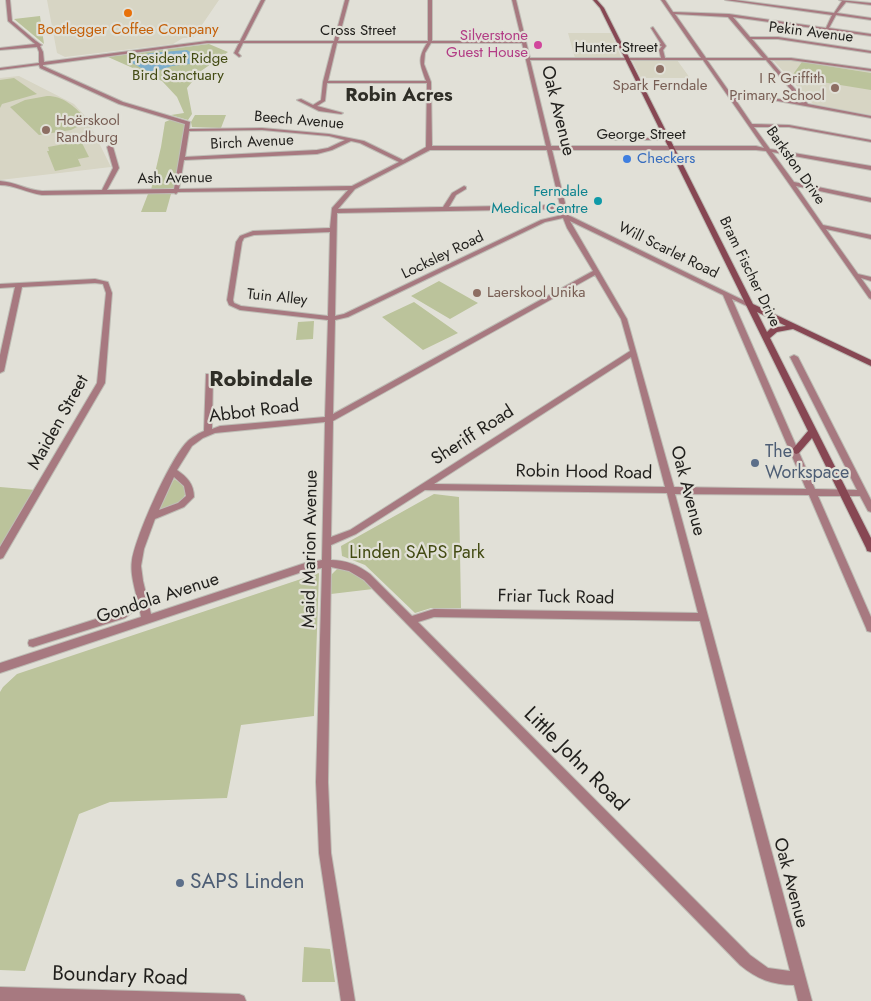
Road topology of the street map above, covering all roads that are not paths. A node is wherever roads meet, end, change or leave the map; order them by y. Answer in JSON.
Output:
{"nodes":[{"id":1,"x":8,"y":0,"type":"edge"},
{"id":2,"x":263,"y":0,"type":"edge"},
{"id":3,"x":347,"y":0,"type":"edge"},
{"id":4,"x":430,"y":0,"type":"edge"},
{"id":5,"x":514,"y":0,"type":"edge"},
{"id":6,"x":595,"y":0,"type":"edge"},
{"id":7,"x":599,"y":0,"type":"edge"},
{"id":8,"x":664,"y":0,"type":"edge"},
{"id":9,"x":727,"y":0,"type":"edge"},
{"id":10,"x":838,"y":0,"type":"edge"},
{"id":11,"x":845,"y":0,"type":"edge"},
{"id":12,"x":871,"y":4,"type":"edge"},
{"id":13,"x":602,"y":8,"type":"junction"},
{"id":14,"x":672,"y":13,"type":"junction"},
{"id":15,"x":834,"y":14,"type":"junction"},
{"id":16,"x":729,"y":15,"type":"junction"},
{"id":17,"x":871,"y":20,"type":"edge"},
{"id":18,"x":653,"y":28,"type":"dead end"},
{"id":19,"x":827,"y":29,"type":"junction"},
{"id":20,"x":871,"y":35,"type":"edge"},
{"id":21,"x":749,"y":38,"type":"junction"},
{"id":22,"x":241,"y":42,"type":"junction"},
{"id":23,"x":430,"y":42,"type":"junction"},
{"id":24,"x":524,"y":42,"type":"junction"},
{"id":25,"x":336,"y":43,"type":"junction"},
{"id":26,"x":193,"y":44,"type":"joint"},
{"id":27,"x":40,"y":45,"type":"junction"},
{"id":28,"x":652,"y":45,"type":"dead end"},
{"id":29,"x":663,"y":45,"type":"junction"},
{"id":30,"x":0,"y":49,"type":"edge"},
{"id":31,"x":871,"y":52,"type":"edge"},
{"id":32,"x":240,"y":56,"type":"dead end"},
{"id":33,"x":664,"y":57,"type":"junction"},
{"id":34,"x":528,"y":59,"type":"junction"},
{"id":35,"x":627,"y":59,"type":"junction"},
{"id":36,"x":704,"y":59,"type":"junction"},
{"id":37,"x":766,"y":59,"type":"junction"},
{"id":38,"x":41,"y":65,"type":"junction"},
{"id":39,"x":0,"y":69,"type":"edge"},
{"id":40,"x":871,"y":70,"type":"edge"},
{"id":41,"x":324,"y":82,"type":"junction"},
{"id":42,"x":429,"y":82,"type":"junction"},
{"id":43,"x":732,"y":98,"type":"junction"},
{"id":44,"x":767,"y":98,"type":"junction"},
{"id":45,"x":800,"y":98,"type":"junction"},
{"id":46,"x":300,"y":100,"type":"dead end"},
{"id":47,"x":806,"y":105,"type":"junction"},
{"id":48,"x":314,"y":106,"type":"junction"},
{"id":49,"x":341,"y":113,"type":"dead end"},
{"id":50,"x":871,"y":117,"type":"edge"},
{"id":51,"x":751,"y":125,"type":"junction"},
{"id":52,"x":188,"y":130,"type":"junction"},
{"id":53,"x":351,"y":139,"type":"junction"},
{"id":54,"x":616,"y":139,"type":"dead end"},
{"id":55,"x":667,"y":139,"type":"junction"},
{"id":56,"x":871,"y":141,"type":"edge"},
{"id":57,"x":110,"y":147,"type":"dead end"},
{"id":58,"x":429,"y":148,"type":"junction"},
{"id":59,"x":549,"y":148,"type":"junction"},
{"id":60,"x":672,"y":148,"type":"junction"},
{"id":61,"x":768,"y":149,"type":"junction"},
{"id":62,"x":182,"y":158,"type":"junction"},
{"id":63,"x":402,"y":161,"type":"junction"},
{"id":64,"x":871,"y":168,"type":"edge"},
{"id":65,"x":0,"y":182,"type":"edge"},
{"id":66,"x":793,"y":184,"type":"junction"},
{"id":67,"x":353,"y":188,"type":"junction"},
{"id":68,"x":464,"y":188,"type":"dead end"},
{"id":69,"x":176,"y":192,"type":"junction"},
{"id":70,"x":103,"y":193,"type":"junction"},
{"id":71,"x":871,"y":200,"type":"edge"},
{"id":72,"x":444,"y":210,"type":"junction"},
{"id":73,"x":334,"y":211,"type":"junction"},
{"id":74,"x":564,"y":212,"type":"junction"},
{"id":75,"x":822,"y":226,"type":"junction"},
{"id":76,"x":570,"y":228,"type":"junction"},
{"id":77,"x":589,"y":228,"type":"junction"},
{"id":78,"x":333,"y":230,"type":"junction"},
{"id":79,"x":871,"y":237,"type":"edge"},
{"id":80,"x":596,"y":272,"type":"junction"},
{"id":81,"x":856,"y":275,"type":"junction"},
{"id":82,"x":871,"y":279,"type":"edge"},
{"id":83,"x":19,"y":285,"type":"junction"},
{"id":84,"x":0,"y":286,"type":"edge"},
{"id":85,"x":726,"y":294,"type":"junction"},
{"id":86,"x":871,"y":297,"type":"edge"},
{"id":87,"x":749,"y":305,"type":"junction"},
{"id":88,"x":332,"y":318,"type":"junction"},
{"id":89,"x":796,"y":328,"type":"junction"},
{"id":90,"x":766,"y":338,"type":"junction"},
{"id":91,"x":634,"y":352,"type":"junction"},
{"id":92,"x":794,"y":357,"type":"dead end"},
{"id":93,"x":871,"y":363,"type":"edge"},
{"id":94,"x":0,"y":372,"type":"edge"},
{"id":95,"x":210,"y":376,"type":"dead end"},
{"id":96,"x":330,"y":419,"type":"junction"},
{"id":97,"x":813,"y":431,"type":"junction"},
{"id":98,"x":208,"y":432,"type":"junction"},
{"id":99,"x":796,"y":451,"type":"junction"},
{"id":100,"x":172,"y":471,"type":"junction"},
{"id":101,"x":424,"y":487,"type":"junction"},
{"id":102,"x":670,"y":490,"type":"junction"},
{"id":103,"x":813,"y":492,"type":"junction"},
{"id":104,"x":843,"y":492,"type":"junction"},
{"id":105,"x":862,"y":492,"type":"junction"},
{"id":106,"x":871,"y":510,"type":"edge"},
{"id":107,"x":153,"y":516,"type":"junction"},
{"id":108,"x":327,"y":543,"type":"junction"},
{"id":109,"x":871,"y":548,"type":"edge"},
{"id":110,"x":0,"y":555,"type":"edge"},
{"id":111,"x":327,"y":562,"type":"junction"},
{"id":112,"x":144,"y":599,"type":"junction"},
{"id":113,"x":704,"y":617,"type":"junction"},
{"id":114,"x":147,"y":620,"type":"junction"},
{"id":115,"x":410,"y":621,"type":"junction"},
{"id":116,"x":871,"y":628,"type":"edge"},
{"id":117,"x":33,"y":644,"type":"dead end"},
{"id":118,"x":0,"y":668,"type":"edge"},
{"id":119,"x":798,"y":978,"type":"junction"},
{"id":120,"x":0,"y":994,"type":"edge"},
{"id":121,"x":239,"y":1001,"type":"edge"},
{"id":122,"x":348,"y":1001,"type":"edge"},
{"id":123,"x":805,"y":1001,"type":"edge"}],
"edges":[{"from":1,"to":27,"type":"street"},
{"from":2,"to":22,"type":"street"},
{"from":3,"to":25,"type":"street"},
{"from":4,"to":23,"type":"street"},
{"from":5,"to":24,"type":"street","name":"Oak Avenue"},
{"from":6,"to":13,"type":"main road","name":"Bram Fischer Drive"},
{"from":7,"to":13,"type":"main road","name":"Bram Fischer Drive"},
{"from":8,"to":14,"type":"street","name":"Barkston Drive"},
{"from":9,"to":15,"type":"street"},
{"from":10,"to":11,"type":"street"},
{"from":11,"to":12,"type":"street"},
{"from":11,"to":15,"type":"street"},
{"from":13,"to":35,"type":"main road","name":"Bram Fischer Drive"},
{"from":14,"to":16,"type":"street"},
{"from":14,"to":36,"type":"street","name":"Barkston Drive"},
{"from":15,"to":17,"type":"street"},
{"from":15,"to":19,"type":"street"},
{"from":16,"to":19,"type":"street"},
{"from":16,"to":21,"type":"street"},
{"from":18,"to":29,"type":"street"},
{"from":19,"to":20,"type":"street"},
{"from":21,"to":31,"type":"street","name":"Pekin Avenue"},
{"from":21,"to":37,"type":"street"},
{"from":22,"to":25,"type":"street","name":"Cross Street"},
{"from":22,"to":26,"type":"street","name":"Cross Street"},
{"from":22,"to":32,"type":"street"},
{"from":23,"to":24,"type":"street","name":"Cross Street"},
{"from":23,"to":25,"type":"street","name":"Cross Street"},
{"from":23,"to":42,"type":"street"},
{"from":24,"to":34,"type":"street","name":"Oak Avenue"},
{"from":25,"to":41,"type":"street"},
{"from":26,"to":38,"type":"street","name":"Cross Street"},
{"from":27,"to":30,"type":"street"},
{"from":27,"to":38,"type":"street"},
{"from":28,"to":29,"type":"street"},
{"from":29,"to":33,"type":"street"},
{"from":33,"to":35,"type":"street","name":"Hunter Street"},
{"from":33,"to":36,"type":"street","name":"Hunter Street"},
{"from":34,"to":35,"type":"street","name":"Hunter Street"},
{"from":34,"to":59,"type":"street","name":"Oak Avenue"},
{"from":35,"to":55,"type":"main road","name":"Bram Fischer Drive"},
{"from":36,"to":37,"type":"street","name":"Hunter Street"},
{"from":36,"to":43,"type":"street","name":"Barkston Drive"},
{"from":37,"to":40,"type":"street","name":"Hunter Street"},
{"from":37,"to":45,"type":"street"},
{"from":38,"to":39,"type":"street","name":"Cross Street"},
{"from":38,"to":52,"type":"street"},
{"from":41,"to":42,"type":"street"},
{"from":41,"to":48,"type":"street"},
{"from":42,"to":58,"type":"street"},
{"from":43,"to":44,"type":"street"},
{"from":43,"to":51,"type":"street","name":"Barkston Drive"},
{"from":44,"to":45,"type":"street"},
{"from":44,"to":47,"type":"street"},
{"from":45,"to":47,"type":"street"},
{"from":46,"to":48,"type":"street"},
{"from":47,"to":50,"type":"street"},
{"from":48,"to":49,"type":"street"},
{"from":51,"to":56,"type":"street"},
{"from":51,"to":61,"type":"street","name":"Barkston Drive"},
{"from":52,"to":53,"type":"street","name":"Beech Avenue"},
{"from":52,"to":62,"type":"street"},
{"from":53,"to":62,"type":"street","name":"Birch Avenue"},
{"from":53,"to":63,"type":"street","name":"Beech Avenue"},
{"from":54,"to":55,"type":"street"},
{"from":55,"to":60,"type":"main road","name":"Bram Fischer Drive"},
{"from":57,"to":70,"type":"street"},
{"from":58,"to":59,"type":"street","name":"George Street"},
{"from":58,"to":63,"type":"street"},
{"from":59,"to":60,"type":"street","name":"George Street"},
{"from":59,"to":74,"type":"street","name":"Oak Avenue"},
{"from":60,"to":61,"type":"street","name":"George Street"},
{"from":60,"to":87,"type":"main road","name":"Bram Fischer Drive"},
{"from":61,"to":64,"type":"street","name":"George Street"},
{"from":61,"to":66,"type":"street","name":"Barkston Drive"},
{"from":62,"to":69,"type":"street"},
{"from":63,"to":67,"type":"street"},
{"from":65,"to":70,"type":"street","name":"Ash Avenue"},
{"from":66,"to":71,"type":"street"},
{"from":66,"to":75,"type":"street","name":"Barkston Drive"},
{"from":67,"to":69,"type":"street","name":"Ash Avenue"},
{"from":67,"to":73,"type":"street"},
{"from":68,"to":72,"type":"street"},
{"from":69,"to":70,"type":"street","name":"Ash Avenue"},
{"from":72,"to":73,"type":"street","name":"Will Scarlet Road"},
{"from":72,"to":74,"type":"street","name":"Will Scarlet Road"},
{"from":73,"to":78,"type":"street","name":"Maid Marion Avenue"},
{"from":74,"to":76,"type":"street","name":"Oak Avenue"},
{"from":74,"to":77,"type":"street","name":"Will Scarlet Road"},
{"from":74,"to":88,"type":"street","name":"Locksley Road"},
{"from":75,"to":79,"type":"street"},
{"from":75,"to":81,"type":"street","name":"Barkston Drive"},
{"from":76,"to":77,"type":"street","name":"Will Scarlet Road"},
{"from":76,"to":80,"type":"street","name":"Oak Avenue"},
{"from":77,"to":85,"type":"street","name":"Will Scarlet Road"},
{"from":78,"to":88,"type":"street","name":"Maid Marion Avenue"},
{"from":78,"to":88,"type":"street","name":"Tuin Alley"},
{"from":80,"to":91,"type":"street","name":"Oak Avenue"},
{"from":80,"to":96,"type":"street","name":"Abbot Road"},
{"from":81,"to":82,"type":"street"},
{"from":81,"to":86,"type":"street","name":"Barkston Drive"},
{"from":83,"to":84,"type":"street"},
{"from":83,"to":94,"type":"street"},
{"from":83,"to":110,"type":"street","name":"Maiden Street"},
{"from":85,"to":87,"type":"street","name":"Will Scarlet Road"},
{"from":85,"to":99,"type":"street","name":"Bram Fischer Drive"},
{"from":87,"to":89,"type":"main road","name":"Will Scarlet Road"},
{"from":87,"to":90,"type":"main road","name":"Bram Fischer Drive"},
{"from":88,"to":96,"type":"street","name":"Maid Marion Avenue"},
{"from":89,"to":90,"type":"main road"},
{"from":89,"to":93,"type":"main road","name":"Will Scarlet Road"},
{"from":90,"to":97,"type":"main road","name":"Bram Fischer Drive"},
{"from":91,"to":101,"type":"street","name":"Sheriff Road"},
{"from":91,"to":102,"type":"street","name":"Oak Avenue"},
{"from":92,"to":105,"type":"street"},
{"from":95,"to":98,"type":"street"},
{"from":96,"to":98,"type":"street","name":"Abbot Road"},
{"from":96,"to":108,"type":"street","name":"Maid Marion Avenue"},
{"from":97,"to":99,"type":"main road"},
{"from":97,"to":104,"type":"main road","name":"Bram Fischer Drive"},
{"from":98,"to":100,"type":"street","name":"Abbot Road"},
{"from":99,"to":103,"type":"street","name":"Bram Fischer Drive"},
{"from":100,"to":107,"type":"street","name":"Abbot Road"},
{"from":100,"to":107,"type":"street"},
{"from":101,"to":102,"type":"street","name":"Robin Hood Road"},
{"from":101,"to":108,"type":"street","name":"Sheriff Road"},
{"from":102,"to":103,"type":"street","name":"Robin Hood Road"},
{"from":102,"to":113,"type":"street","name":"Oak Avenue"},
{"from":103,"to":104,"type":"street","name":"Robin Hood Road"},
{"from":103,"to":116,"type":"street","name":"Bram Fischer Drive"},
{"from":104,"to":105,"type":"street","name":"Robin Hood Road"},
{"from":104,"to":109,"type":"main road","name":"Bram Fischer Drive"},
{"from":105,"to":106,"type":"street"},
{"from":107,"to":112,"type":"street","name":"Abbot Road"},
{"from":108,"to":111,"type":"street","name":"Maid Marion Avenue"},
{"from":111,"to":114,"type":"street","name":"Gondola Avenue"},
{"from":111,"to":115,"type":"street","name":"Little John Road"},
{"from":111,"to":122,"type":"street","name":"Maid Marion Avenue"},
{"from":112,"to":114,"type":"street","name":"Abbot Road"},
{"from":112,"to":117,"type":"street"},
{"from":113,"to":115,"type":"street","name":"Friar Tuck Road"},
{"from":113,"to":119,"type":"street","name":"Oak Avenue"},
{"from":114,"to":118,"type":"street","name":"Gondola Avenue"},
{"from":115,"to":119,"type":"street","name":"Little John Road"},
{"from":119,"to":123,"type":"street","name":"Oak Avenue"},
{"from":120,"to":121,"type":"street","name":"Boundary Road"}]}
